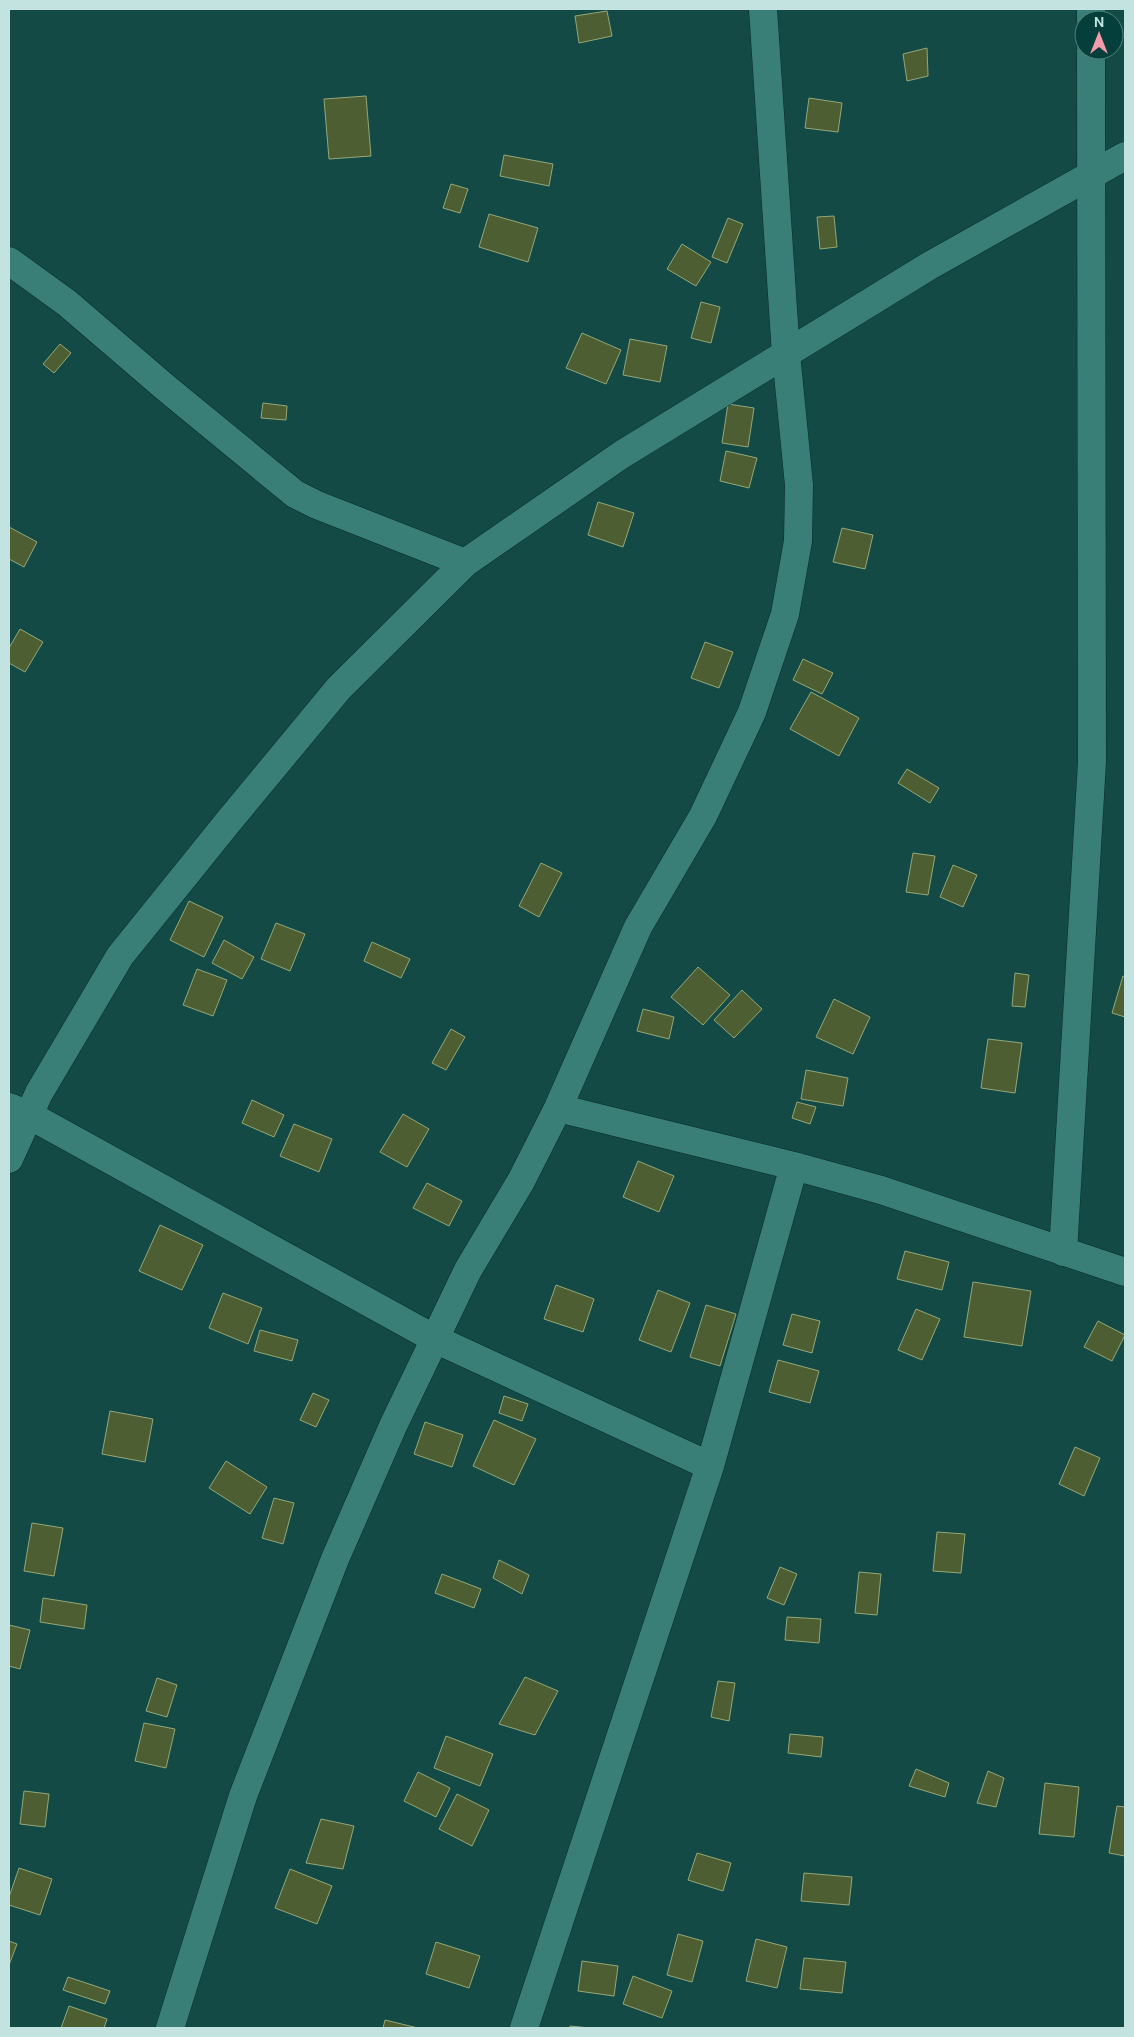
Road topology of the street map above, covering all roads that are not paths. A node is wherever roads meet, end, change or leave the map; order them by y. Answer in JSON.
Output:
{"nodes":[{"id":1,"x":763,"y":9,"type":"edge"},
{"id":2,"x":1091,"y":60,"type":"edge"},
{"id":3,"x":1125,"y":156,"type":"edge"},
{"id":4,"x":1092,"y":174,"type":"junction"},
{"id":5,"x":9,"y":261,"type":"edge"},
{"id":6,"x":786,"y":354,"type":"junction"},
{"id":7,"x":465,"y":563,"type":"junction"},
{"id":8,"x":558,"y":1108,"type":"junction"},
{"id":9,"x":19,"y":1111,"type":"edge"},
{"id":10,"x":9,"y":1159,"type":"edge"},
{"id":11,"x":794,"y":1166,"type":"junction"},
{"id":12,"x":1063,"y":1252,"type":"junction"},
{"id":13,"x":1125,"y":1272,"type":"edge"},
{"id":14,"x":435,"y":1339,"type":"junction"},
{"id":15,"x":710,"y":1466,"type":"junction"},
{"id":16,"x":170,"y":2028,"type":"edge"},
{"id":17,"x":524,"y":2028,"type":"edge"}],
"edges":[{"from":1,"to":6,"type":"street"},
{"from":2,"to":4,"type":"street"},
{"from":3,"to":4,"type":"street"},
{"from":4,"to":6,"type":"street"},
{"from":4,"to":12,"type":"street"},
{"from":5,"to":7,"type":"street"},
{"from":6,"to":7,"type":"street"},
{"from":6,"to":8,"type":"street"},
{"from":7,"to":9,"type":"street"},
{"from":8,"to":11,"type":"street"},
{"from":8,"to":14,"type":"street"},
{"from":9,"to":10,"type":"street"},
{"from":9,"to":14,"type":"street"},
{"from":11,"to":12,"type":"street"},
{"from":11,"to":15,"type":"street"},
{"from":12,"to":13,"type":"street"},
{"from":14,"to":15,"type":"street"},
{"from":14,"to":16,"type":"street"},
{"from":15,"to":17,"type":"street"}]}
